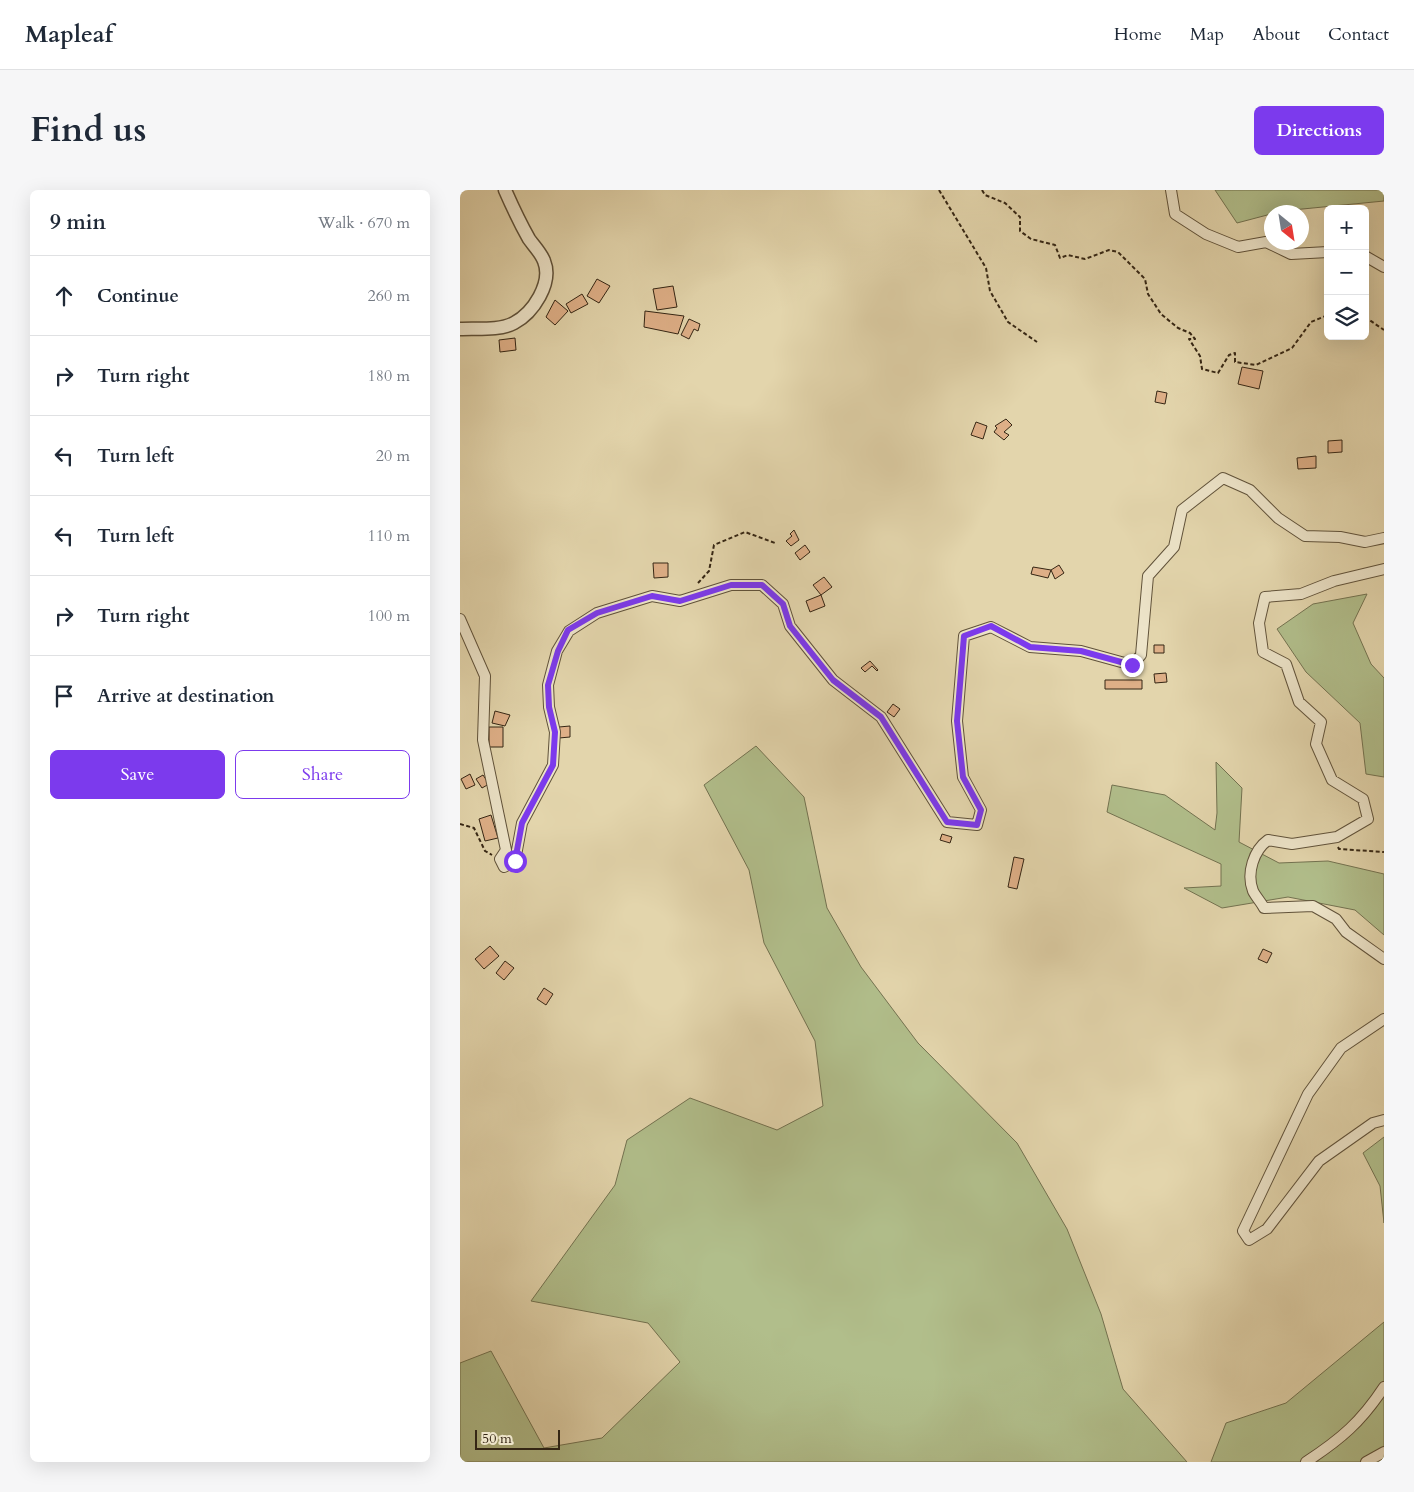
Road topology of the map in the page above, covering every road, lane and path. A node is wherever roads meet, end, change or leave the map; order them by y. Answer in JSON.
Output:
{"nodes":[{"id":1,"x":505,"y":190,"type":"edge"},
{"id":2,"x":938,"y":190,"type":"edge"},
{"id":3,"x":982,"y":190,"type":"edge"},
{"id":4,"x":1171,"y":190,"type":"edge"},
{"id":5,"x":1324,"y":252,"type":"edge"},
{"id":6,"x":1369,"y":258,"type":"edge"},
{"id":7,"x":1384,"y":267,"type":"edge"},
{"id":8,"x":1324,"y":317,"type":"edge"},
{"id":9,"x":1369,"y":320,"type":"edge"},
{"id":10,"x":460,"y":329,"type":"edge"},
{"id":11,"x":1384,"y":330,"type":"edge"},
{"id":12,"x":1037,"y":342,"type":"dead end"},
{"id":13,"x":1384,"y":538,"type":"edge"},
{"id":14,"x":775,"y":543,"type":"dead end"},
{"id":15,"x":1384,"y":569,"type":"edge"},
{"id":16,"x":680,"y":601,"type":"junction"},
{"id":17,"x":460,"y":619,"type":"edge"},
{"id":18,"x":460,"y":824,"type":"edge"},
{"id":19,"x":1337,"y":836,"type":"junction"},
{"id":20,"x":1384,"y":852,"type":"edge"},
{"id":21,"x":500,"y":859,"type":"junction"},
{"id":22,"x":1384,"y":959,"type":"edge"},
{"id":23,"x":1384,"y":1019,"type":"edge"},
{"id":24,"x":1384,"y":1120,"type":"edge"},
{"id":25,"x":1384,"y":1388,"type":"edge"},
{"id":26,"x":1384,"y":1452,"type":"edge"},
{"id":27,"x":1306,"y":1462,"type":"edge"},
{"id":28,"x":1366,"y":1462,"type":"edge"}],
"edges":[{"from":1,"to":10,"type":"street"},
{"from":2,"to":12,"type":"path"},
{"from":3,"to":8,"type":"path"},
{"from":4,"to":5,"type":"street"},
{"from":6,"to":7,"type":"street"},
{"from":9,"to":11,"type":"path"},
{"from":13,"to":16,"type":"street"},
{"from":14,"to":16,"type":"path"},
{"from":15,"to":19,"type":"street"},
{"from":16,"to":21,"type":"street"},
{"from":17,"to":21,"type":"street"},
{"from":18,"to":21,"type":"path"},
{"from":19,"to":20,"type":"path"},
{"from":19,"to":22,"type":"street"},
{"from":23,"to":24,"type":"street"},
{"from":25,"to":27,"type":"street"},
{"from":26,"to":28,"type":"street"}]}
